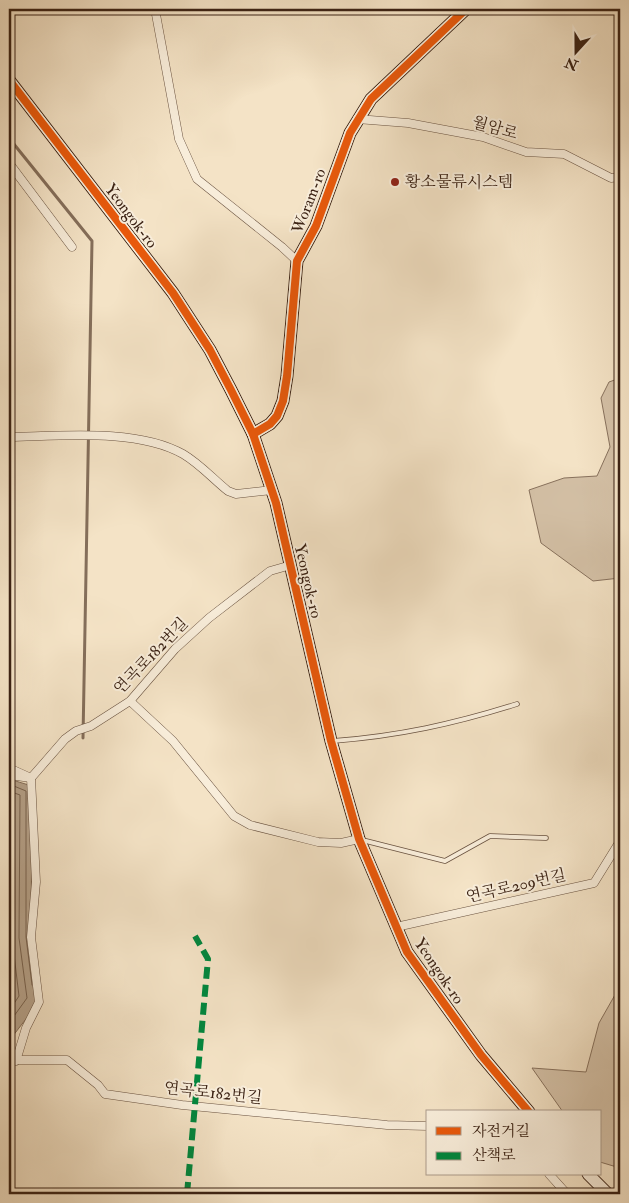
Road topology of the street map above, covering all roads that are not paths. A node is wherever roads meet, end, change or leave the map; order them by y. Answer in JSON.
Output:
{"nodes":[{"id":1,"x":155,"y":9,"type":"edge"},
{"id":2,"x":466,"y":9,"type":"edge"},
{"id":3,"x":9,"y":80,"type":"edge"},
{"id":4,"x":357,"y":119,"type":"junction"},
{"id":5,"x":9,"y":163,"type":"edge"},
{"id":6,"x":620,"y":177,"type":"edge"},
{"id":7,"x":72,"y":247,"type":"dead end"},
{"id":8,"x":297,"y":261,"type":"junction"},
{"id":9,"x":253,"y":434,"type":"junction"},
{"id":10,"x":9,"y":437,"type":"edge"},
{"id":11,"x":272,"y":490,"type":"junction"},
{"id":12,"x":291,"y":565,"type":"junction"},
{"id":13,"x":130,"y":701,"type":"junction"},
{"id":14,"x":517,"y":704,"type":"dead end"},
{"id":15,"x":330,"y":741,"type":"junction"},
{"id":16,"x":9,"y":768,"type":"edge"},
{"id":17,"x":9,"y":775,"type":"edge"},
{"id":18,"x":31,"y":778,"type":"junction"},
{"id":19,"x":546,"y":838,"type":"dead end"},
{"id":20,"x":358,"y":839,"type":"junction"},
{"id":21,"x":620,"y":841,"type":"edge"},
{"id":22,"x":396,"y":927,"type":"junction"},
{"id":23,"x":12,"y":1060,"type":"edge"},
{"id":24,"x":527,"y":1110,"type":"edge"},
{"id":25,"x":426,"y":1126,"type":"edge"},
{"id":26,"x":551,"y":1176,"type":"edge"},
{"id":27,"x":590,"y":1176,"type":"edge"},
{"id":28,"x":567,"y":1194,"type":"edge"},
{"id":29,"x":608,"y":1194,"type":"edge"}],
"edges":[{"from":1,"to":8,"type":"street","name":"Woram-ro"},
{"from":2,"to":4,"type":"street","name":"Woram-ro"},
{"from":3,"to":9,"type":"street","name":"Yeongok-ro"},
{"from":4,"to":6,"type":"street","name":"월암로"},
{"from":4,"to":8,"type":"street","name":"Woram-ro"},
{"from":5,"to":7,"type":"street"},
{"from":8,"to":9,"type":"street","name":"Woram-ro"},
{"from":9,"to":11,"type":"street","name":"Yeongok-ro"},
{"from":10,"to":11,"type":"street"},
{"from":11,"to":12,"type":"street","name":"Yeongok-ro"},
{"from":12,"to":13,"type":"street","name":"연곡로182번길"},
{"from":12,"to":15,"type":"street","name":"Yeongok-ro"},
{"from":13,"to":18,"type":"street","name":"연곡로182번길"},
{"from":13,"to":20,"type":"street"},
{"from":14,"to":15,"type":"lane"},
{"from":15,"to":20,"type":"street","name":"Yeongok-ro"},
{"from":16,"to":18,"type":"street"},
{"from":17,"to":18,"type":"street"},
{"from":18,"to":23,"type":"street"},
{"from":19,"to":20,"type":"lane"},
{"from":20,"to":22,"type":"street","name":"Yeongok-ro"},
{"from":21,"to":22,"type":"street","name":"연곡로209번길"},
{"from":22,"to":24,"type":"street","name":"Yeongok-ro"},
{"from":23,"to":25,"type":"street","name":"연곡로182번길"},
{"from":26,"to":28,"type":"street"},
{"from":27,"to":29,"type":"street"}]}
